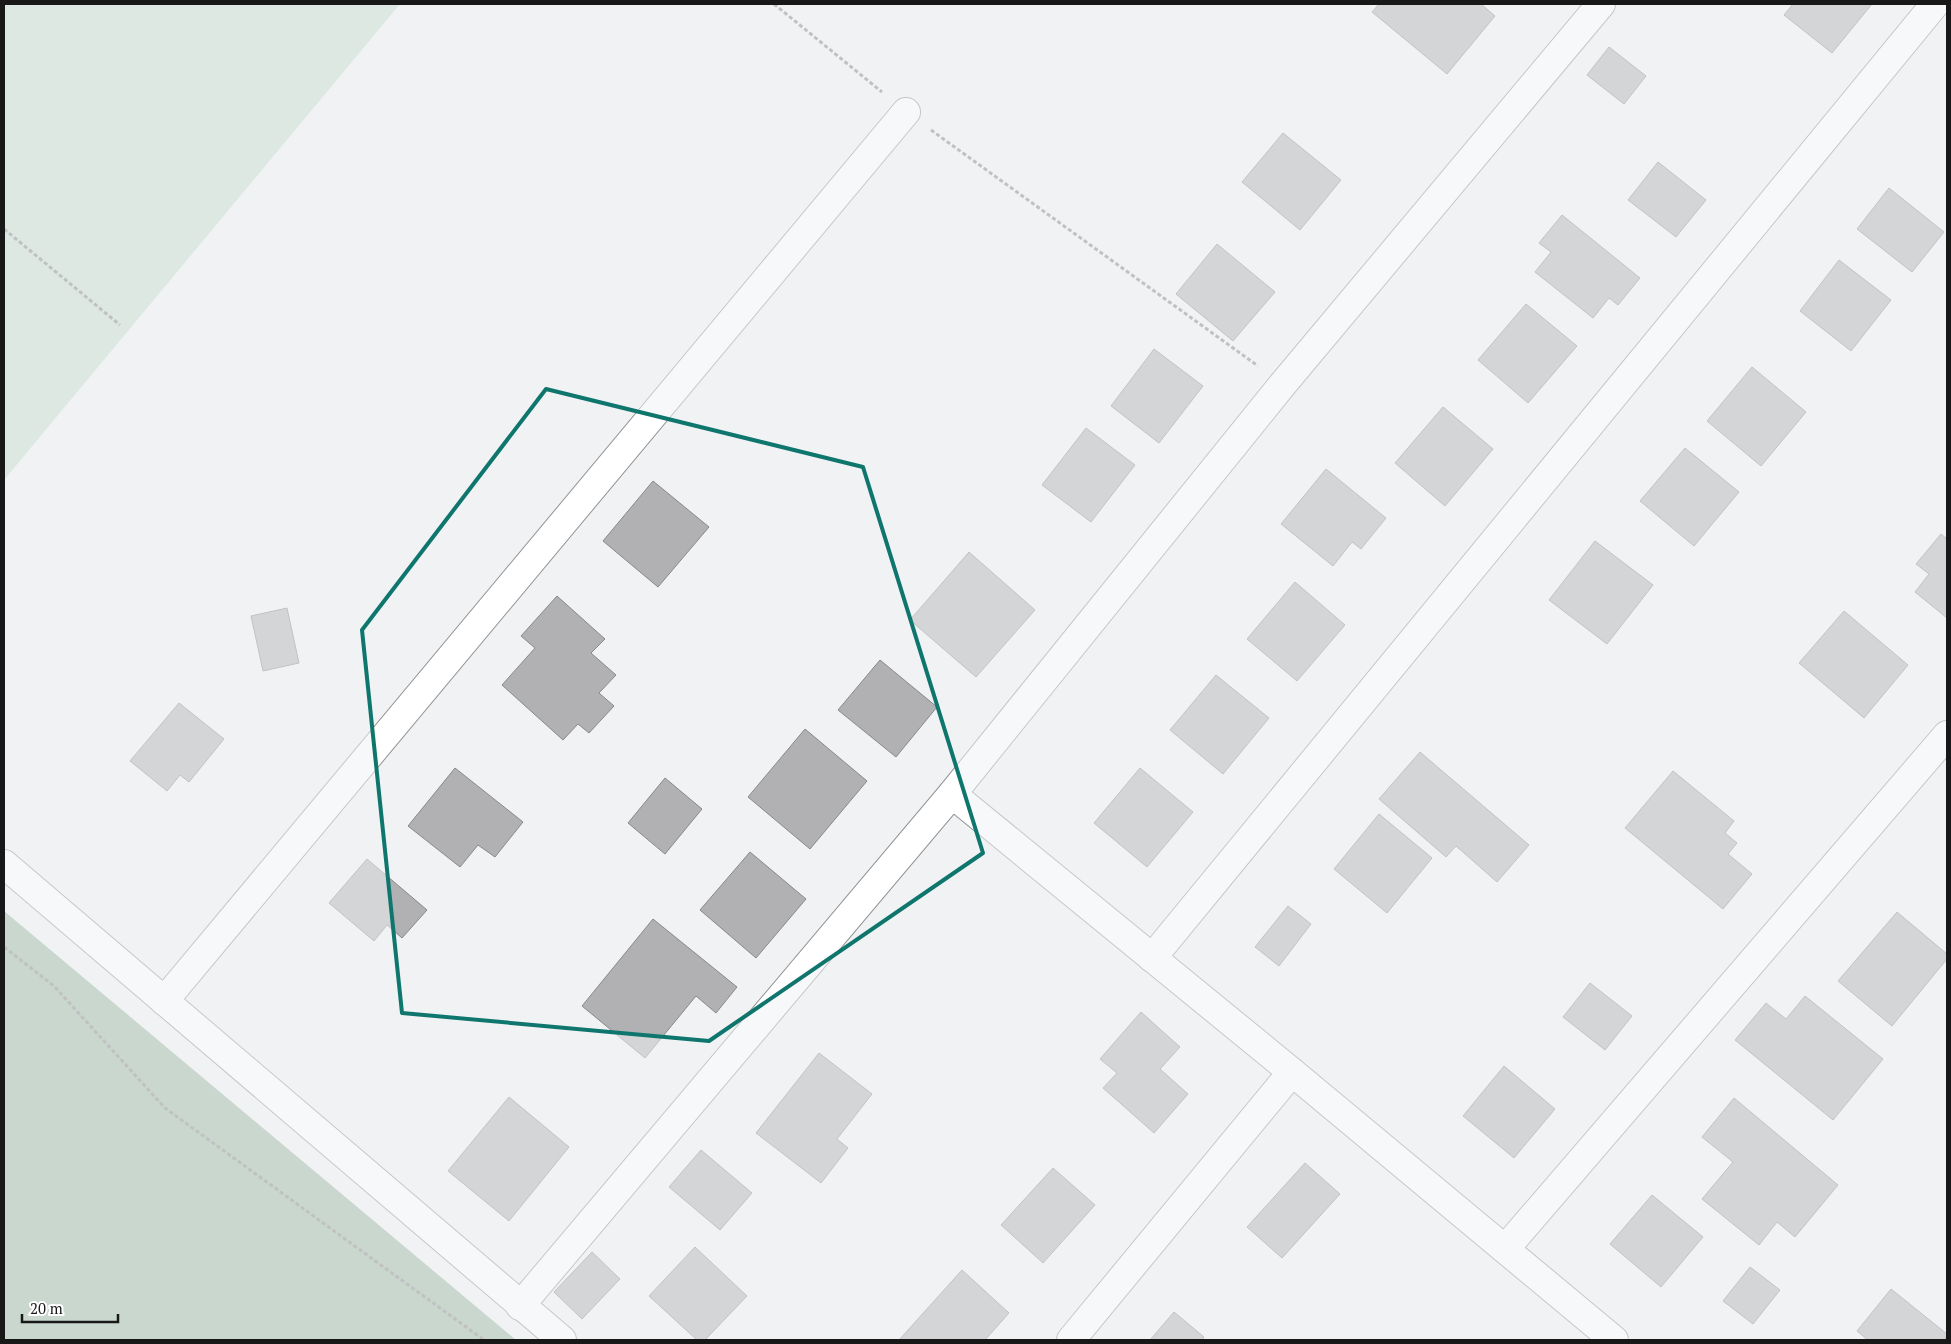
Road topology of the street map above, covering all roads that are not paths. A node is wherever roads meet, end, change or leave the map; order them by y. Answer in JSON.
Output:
{"nodes":[{"id":1,"x":1601,"y":4,"type":"edge"},
{"id":2,"x":1935,"y":4,"type":"edge"},
{"id":3,"x":906,"y":112,"type":"road end"},
{"id":4,"x":1947,"y":735,"type":"edge"},
{"id":5,"x":952,"y":794,"type":"junction"},
{"id":6,"x":4,"y":864,"type":"edge"},
{"id":7,"x":1152,"y":958,"type":"junction"},
{"id":8,"x":164,"y":1001,"type":"junction"},
{"id":9,"x":1292,"y":1072,"type":"junction"},
{"id":10,"x":1505,"y":1249,"type":"junction"},
{"id":11,"x":520,"y":1306,"type":"junction"},
{"id":12,"x":562,"y":1340,"type":"edge"},
{"id":13,"x":1071,"y":1340,"type":"edge"},
{"id":14,"x":1614,"y":1340,"type":"edge"}],
"edges":[{"from":1,"to":5,"type":"street"},
{"from":2,"to":7,"type":"street"},
{"from":3,"to":8,"type":"street"},
{"from":4,"to":10,"type":"street"},
{"from":5,"to":7,"type":"street"},
{"from":5,"to":11,"type":"street"},
{"from":6,"to":8,"type":"street"},
{"from":7,"to":9,"type":"street"},
{"from":8,"to":11,"type":"street"},
{"from":9,"to":10,"type":"street"},
{"from":9,"to":13,"type":"street"},
{"from":10,"to":14,"type":"street"},
{"from":11,"to":12,"type":"street"}]}
